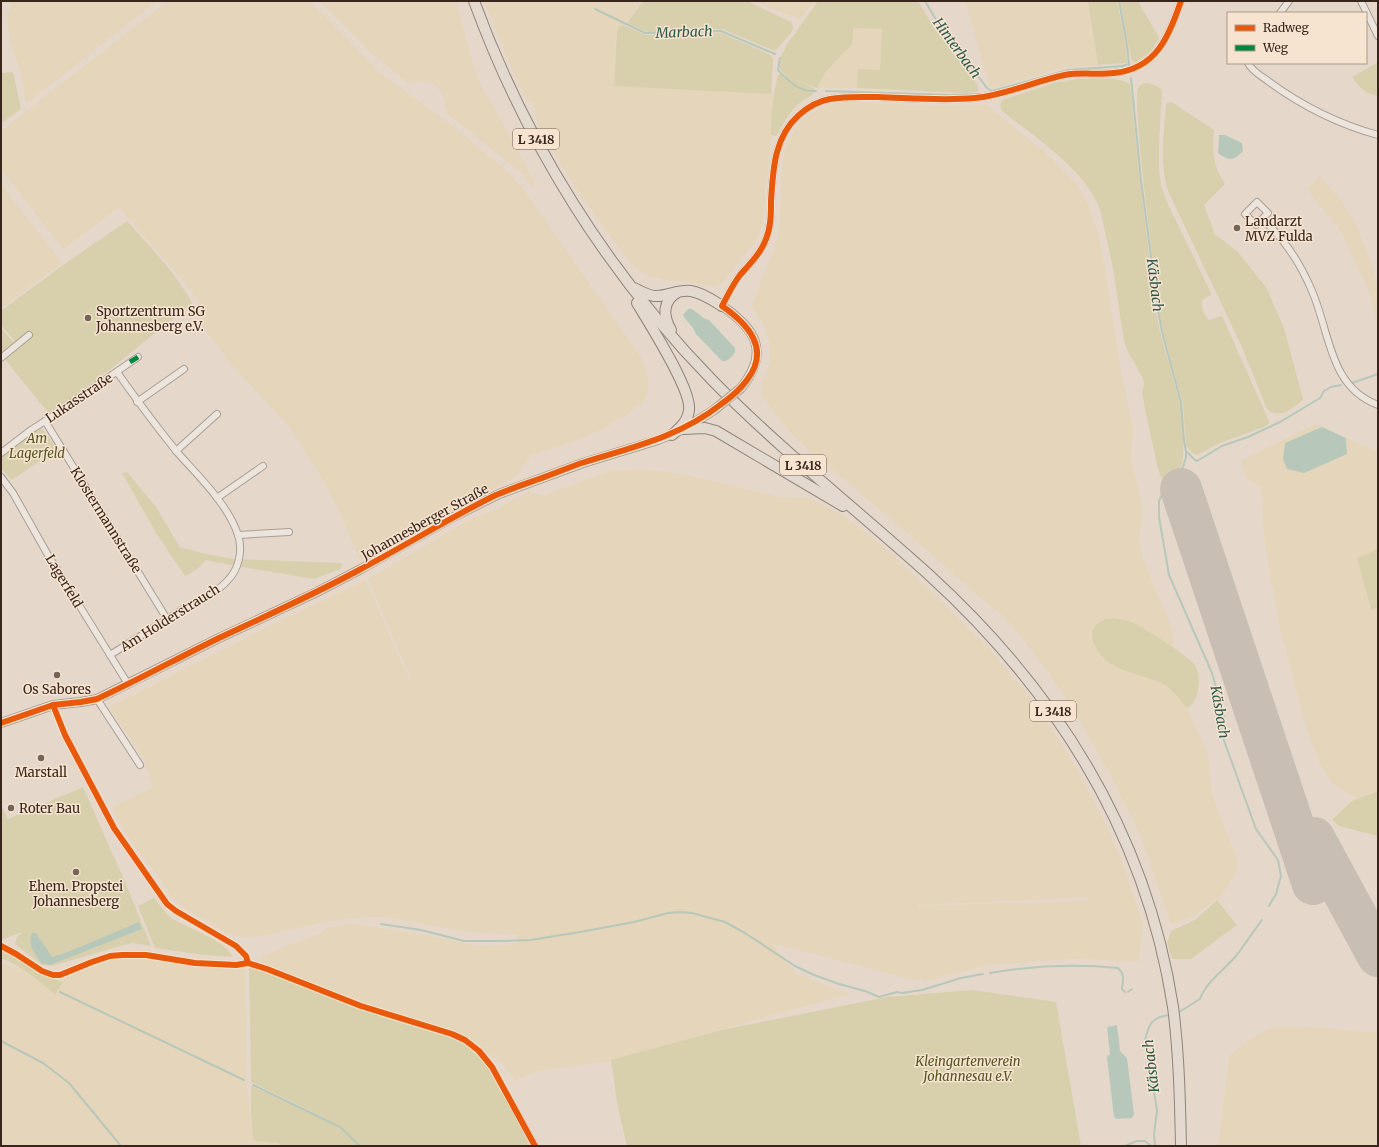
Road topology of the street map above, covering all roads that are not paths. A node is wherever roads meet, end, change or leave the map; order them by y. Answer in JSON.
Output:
{"nodes":[{"id":1,"x":474,"y":1,"type":"edge"},
{"id":2,"x":1361,"y":1,"type":"edge"},
{"id":3,"x":1179,"y":2,"type":"edge"},
{"id":4,"x":1285,"y":2,"type":"edge"},
{"id":5,"x":1280,"y":12,"type":"edge"},
{"id":6,"x":1366,"y":12,"type":"edge"},
{"id":7,"x":1367,"y":13,"type":"edge"},
{"id":8,"x":1378,"y":36,"type":"edge"},
{"id":9,"x":1248,"y":64,"type":"edge"},
{"id":10,"x":1378,"y":135,"type":"edge"},
{"id":11,"x":1262,"y":219,"type":"dead end"},
{"id":12,"x":617,"y":268,"type":"junction"},
{"id":13,"x":631,"y":287,"type":"junction"},
{"id":14,"x":682,"y":291,"type":"junction"},
{"id":15,"x":722,"y":306,"type":"junction"},
{"id":16,"x":29,"y":336,"type":"dead end"},
{"id":17,"x":679,"y":344,"type":"junction"},
{"id":18,"x":138,"y":357,"type":"dead end"},
{"id":19,"x":1,"y":358,"type":"edge"},
{"id":20,"x":184,"y":369,"type":"dead end"},
{"id":21,"x":116,"y":372,"type":"junction"},
{"id":22,"x":138,"y":402,"type":"junction"},
{"id":23,"x":1378,"y":405,"type":"edge"},
{"id":24,"x":217,"y":414,"type":"dead end"},
{"id":25,"x":45,"y":421,"type":"junction"},
{"id":26,"x":684,"y":429,"type":"junction"},
{"id":27,"x":672,"y":434,"type":"junction"},
{"id":28,"x":176,"y":451,"type":"junction"},
{"id":29,"x":1,"y":453,"type":"edge"},
{"id":30,"x":263,"y":466,"type":"dead end"},
{"id":31,"x":1,"y":477,"type":"edge"},
{"id":32,"x":217,"y":498,"type":"junction"},
{"id":33,"x":873,"y":526,"type":"junction"},
{"id":34,"x":289,"y":532,"type":"dead end"},
{"id":35,"x":238,"y":535,"type":"junction"},
{"id":36,"x":168,"y":619,"type":"junction"},
{"id":37,"x":110,"y":655,"type":"junction"},
{"id":38,"x":128,"y":684,"type":"junction"},
{"id":39,"x":97,"y":699,"type":"junction"},
{"id":40,"x":1,"y":723,"type":"edge"},
{"id":41,"x":140,"y":764,"type":"dead end"},
{"id":42,"x":506,"y":1094,"type":"dead end"},
{"id":43,"x":535,"y":1146,"type":"edge"},
{"id":44,"x":1181,"y":1146,"type":"edge"}],
"edges":[{"from":1,"to":12,"type":"main road","number":"L 3418"},
{"from":2,"to":6,"type":"street"},
{"from":3,"to":15,"type":"street"},
{"from":4,"to":5,"type":"street"},
{"from":7,"to":8,"type":"street"},
{"from":9,"to":10,"type":"street"},
{"from":11,"to":23,"type":"street"},
{"from":12,"to":13,"type":"main road","number":"L 3418"},
{"from":12,"to":27,"type":"main road"},
{"from":13,"to":14,"type":"main road"},
{"from":13,"to":17,"type":"main road","number":"L 3418"},
{"from":14,"to":15,"type":"main road"},
{"from":14,"to":17,"type":"main road"},
{"from":15,"to":26,"type":"street","name":"Johannesberger Straße","bridge":true},
{"from":16,"to":19,"type":"street"},
{"from":17,"to":33,"type":"main road","number":"L 3418"},
{"from":18,"to":21,"type":"street","name":"Lukasstraße"},
{"from":20,"to":22,"type":"street"},
{"from":21,"to":22,"type":"street","name":"Am Holderstrauch"},
{"from":21,"to":25,"type":"street","name":"Lukasstraße"},
{"from":22,"to":28,"type":"street","name":"Am Holderstrauch"},
{"from":24,"to":28,"type":"street"},
{"from":25,"to":29,"type":"street","name":"Lukasstraße"},
{"from":25,"to":36,"type":"street","name":"Klostermannstraße"},
{"from":26,"to":27,"type":"street","name":"Johannesberger Straße"},
{"from":26,"to":33,"type":"main road"},
{"from":27,"to":38,"type":"street","name":"Johannesberger Straße"},
{"from":28,"to":32,"type":"street","name":"Am Holderstrauch"},
{"from":30,"to":32,"type":"street"},
{"from":31,"to":37,"type":"street","name":"Lagerfeld"},
{"from":32,"to":35,"type":"street","name":"Am Holderstrauch"},
{"from":33,"to":44,"type":"main road","number":"L 3418"},
{"from":34,"to":35,"type":"street"},
{"from":35,"to":36,"type":"street","name":"Am Holderstrauch"},
{"from":36,"to":37,"type":"street","name":"Am Holderstrauch"},
{"from":37,"to":38,"type":"street","name":"Lagerfeld"},
{"from":38,"to":39,"type":"street","name":"Johannesberger Straße"},
{"from":39,"to":40,"type":"street","name":"Johannesberger Straße"},
{"from":39,"to":41,"type":"street"},
{"from":42,"to":43,"type":"street"}]}
